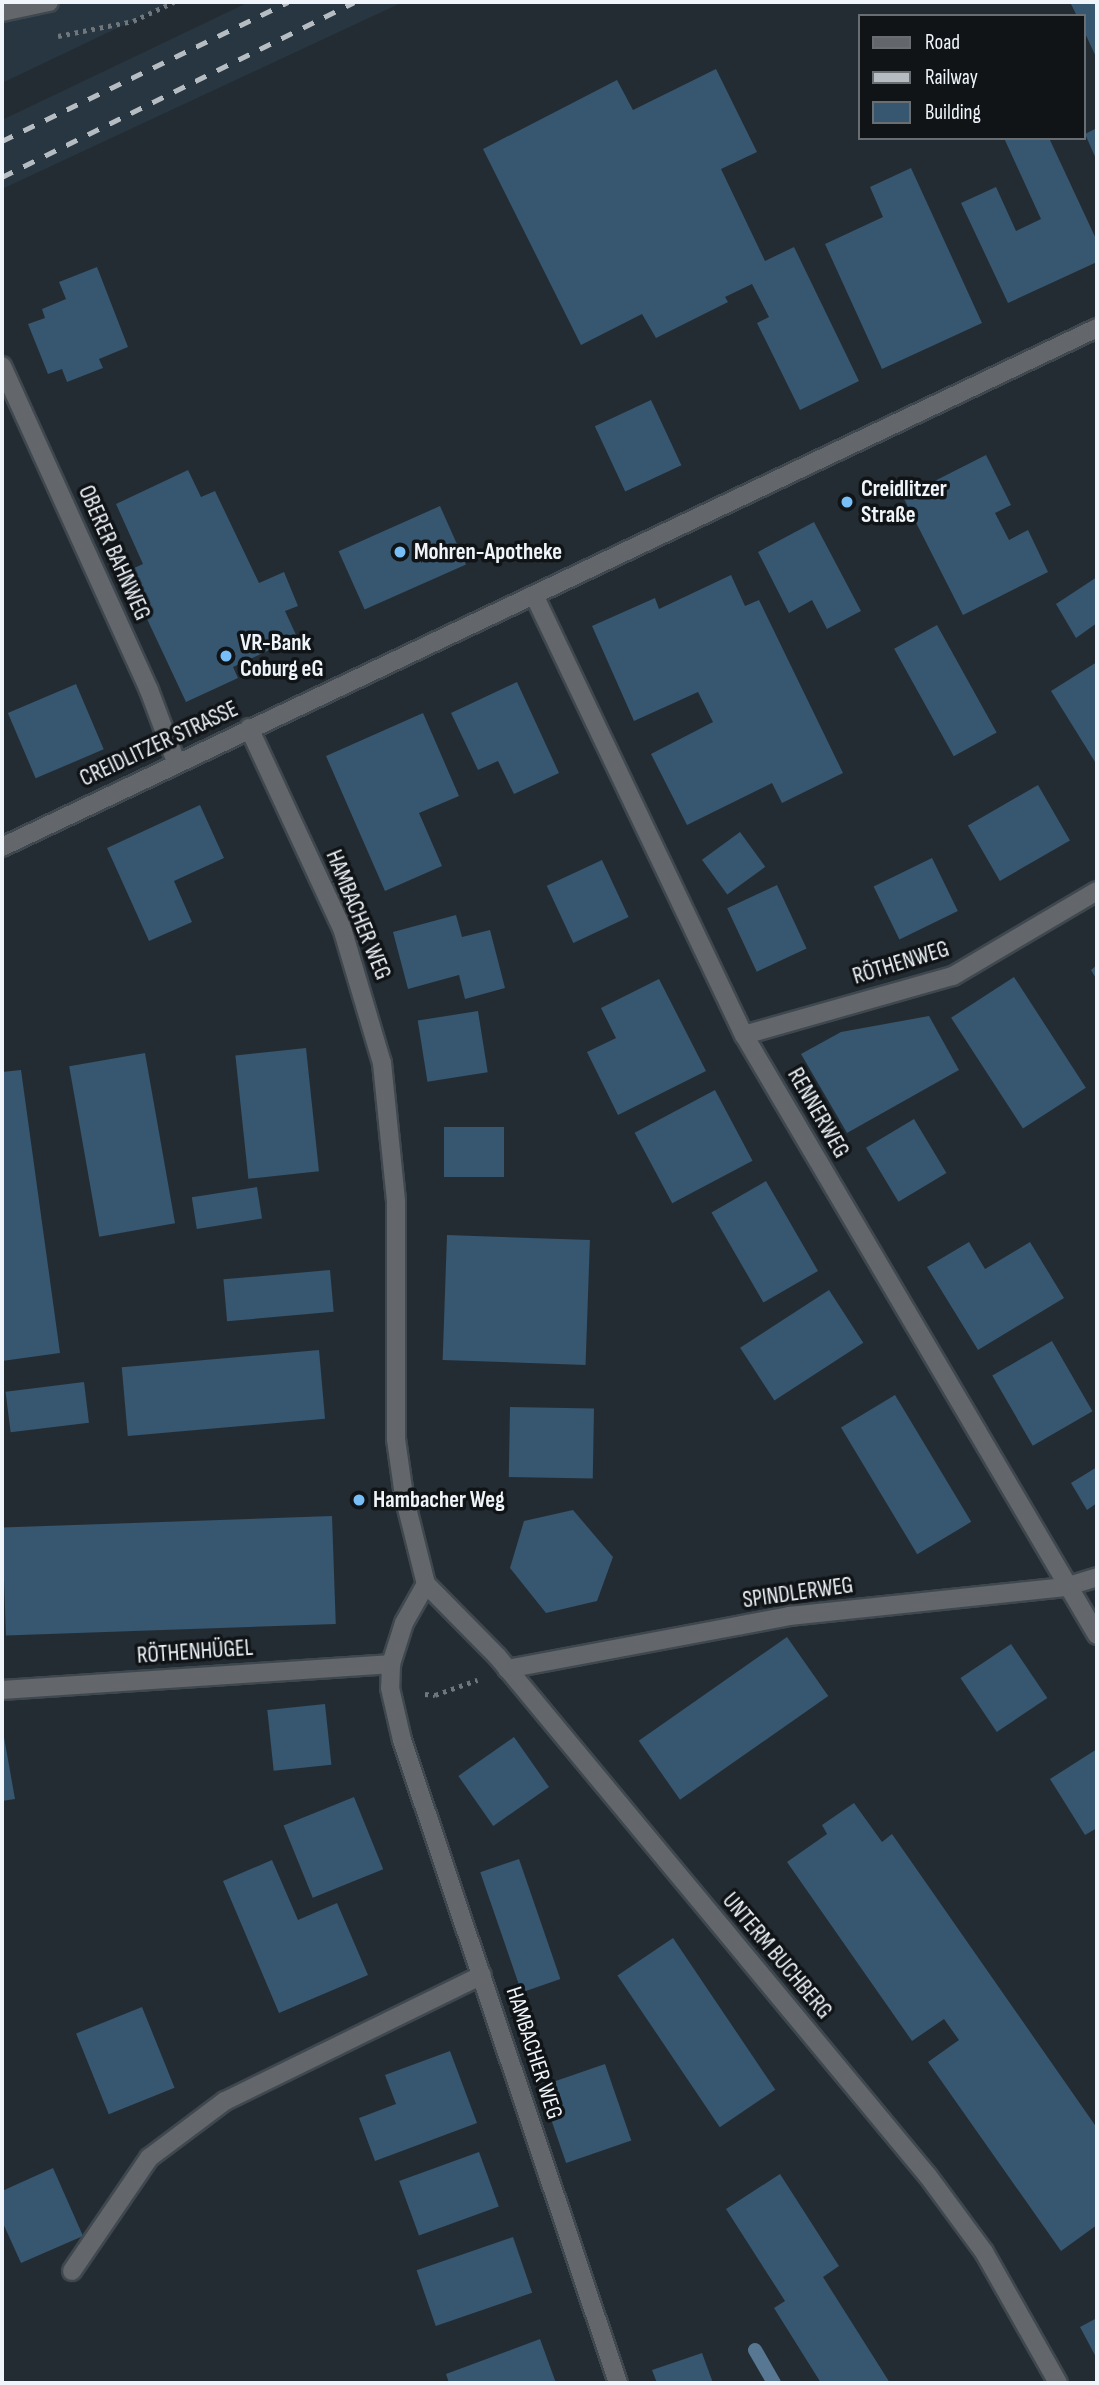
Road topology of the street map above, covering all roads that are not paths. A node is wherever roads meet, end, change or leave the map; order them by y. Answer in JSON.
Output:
{"nodes":[{"id":1,"x":9,"y":2,"type":"edge"},
{"id":2,"x":49,"y":2,"type":"edge"},
{"id":3,"x":2,"y":10,"type":"edge"},
{"id":4,"x":1097,"y":328,"type":"edge"},
{"id":5,"x":2,"y":366,"type":"edge"},
{"id":6,"x":534,"y":595,"type":"junction"},
{"id":7,"x":249,"y":728,"type":"junction"},
{"id":8,"x":176,"y":762,"type":"junction"},
{"id":9,"x":2,"y":847,"type":"edge"},
{"id":10,"x":1097,"y":891,"type":"edge"},
{"id":11,"x":744,"y":1035,"type":"junction"},
{"id":12,"x":1097,"y":1577,"type":"edge"},
{"id":13,"x":426,"y":1584,"type":"junction"},
{"id":14,"x":1065,"y":1587,"type":"junction"},
{"id":15,"x":1097,"y":1635,"type":"edge"},
{"id":16,"x":391,"y":1664,"type":"junction"},
{"id":17,"x":507,"y":1669,"type":"junction"},
{"id":18,"x":2,"y":1690,"type":"edge"},
{"id":19,"x":482,"y":1975,"type":"junction"},
{"id":20,"x":72,"y":2272,"type":"dead end"},
{"id":21,"x":618,"y":2383,"type":"edge"},
{"id":22,"x":1058,"y":2383,"type":"edge"}],
"edges":[{"from":1,"to":3,"type":"street"},
{"from":2,"to":3,"type":"street"},
{"from":4,"to":6,"type":"street","name":"CREIDLITZER STRASSE"},
{"from":5,"to":8,"type":"street","name":"OBERER BAHNWEG"},
{"from":6,"to":7,"type":"street","name":"CREIDLITZER STRASSE"},
{"from":6,"to":11,"type":"street","name":"RENNERWEG"},
{"from":7,"to":8,"type":"street","name":"CREIDLITZER STRASSE"},
{"from":7,"to":13,"type":"street","name":"HAMBACHER WEG"},
{"from":8,"to":9,"type":"street","name":"CREIDLITZER STRASSE"},
{"from":10,"to":11,"type":"street","name":"RÖTHENWEG"},
{"from":11,"to":14,"type":"street","name":"RENNERWEG"},
{"from":12,"to":14,"type":"street","name":"SPINDLERWEG"},
{"from":13,"to":16,"type":"street","name":"HAMBACHER WEG"},
{"from":13,"to":17,"type":"street","name":"UNTERM BUCHBERG"},
{"from":14,"to":15,"type":"street","name":"RENNERWEG"},
{"from":14,"to":17,"type":"street","name":"SPINDLERWEG"},
{"from":16,"to":18,"type":"street","name":"RÖTHENHÜGEL"},
{"from":16,"to":19,"type":"street","name":"HAMBACHER WEG"},
{"from":17,"to":22,"type":"street","name":"UNTERM BUCHBERG"},
{"from":19,"to":20,"type":"street"},
{"from":19,"to":21,"type":"street","name":"HAMBACHER WEG"}]}
